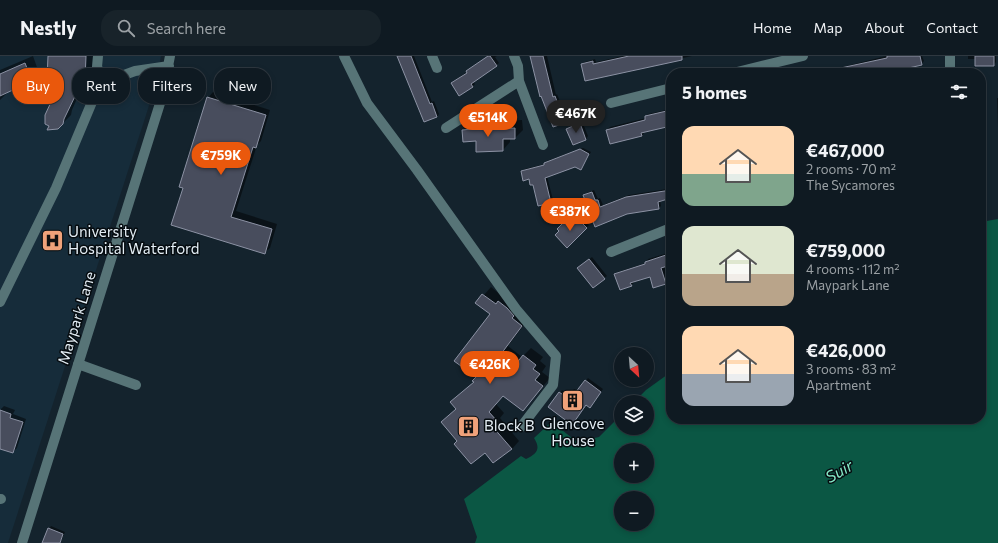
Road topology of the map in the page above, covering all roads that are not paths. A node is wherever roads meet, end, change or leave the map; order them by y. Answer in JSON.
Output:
{"nodes":[{"id":1,"x":98,"y":56,"type":"edge"},
{"id":2,"x":344,"y":56,"type":"edge"},
{"id":3,"x":432,"y":56,"type":"edge"},
{"id":4,"x":514,"y":56,"type":"edge"},
{"id":5,"x":803,"y":56,"type":"edge"},
{"id":6,"x":950,"y":56,"type":"edge"},
{"id":7,"x":169,"y":61,"type":"edge"},
{"id":8,"x":98,"y":68,"type":"edge"},
{"id":9,"x":437,"y":68,"type":"dead end"},
{"id":10,"x":754,"y":68,"type":"edge"},
{"id":11,"x":950,"y":68,"type":"edge"},
{"id":12,"x":130,"y":73,"type":"edge"},
{"id":13,"x":519,"y":81,"type":"junction"},
{"id":14,"x":666,"y":89,"type":"edge"},
{"id":15,"x":611,"y":103,"type":"dead end"},
{"id":16,"x":91,"y":104,"type":"edge"},
{"id":17,"x":446,"y":128,"type":"dead end"},
{"id":18,"x":543,"y":145,"type":"dead end"},
{"id":19,"x":666,"y":230,"type":"edge"},
{"id":20,"x":611,"y":252,"type":"dead end"},
{"id":21,"x":0,"y":302,"type":"edge"},
{"id":22,"x":78,"y":364,"type":"junction"},
{"id":23,"x":136,"y":386,"type":"dead end"},
{"id":24,"x":521,"y":427,"type":"dead end"},
{"id":25,"x":22,"y":543,"type":"edge"}],
"edges":[{"from":1,"to":8,"type":"street"},
{"from":2,"to":24,"type":"street"},
{"from":3,"to":9,"type":"street"},
{"from":4,"to":13,"type":"street"},
{"from":5,"to":10,"type":"street"},
{"from":6,"to":11,"type":"street"},
{"from":7,"to":12,"type":"street"},
{"from":7,"to":22,"type":"street","name":"Maypark Lane"},
{"from":13,"to":17,"type":"street"},
{"from":13,"to":18,"type":"street"},
{"from":14,"to":15,"type":"street"},
{"from":16,"to":21,"type":"street"},
{"from":19,"to":20,"type":"street"},
{"from":22,"to":23,"type":"street"},
{"from":22,"to":25,"type":"street","name":"Maypark Lane"}]}
